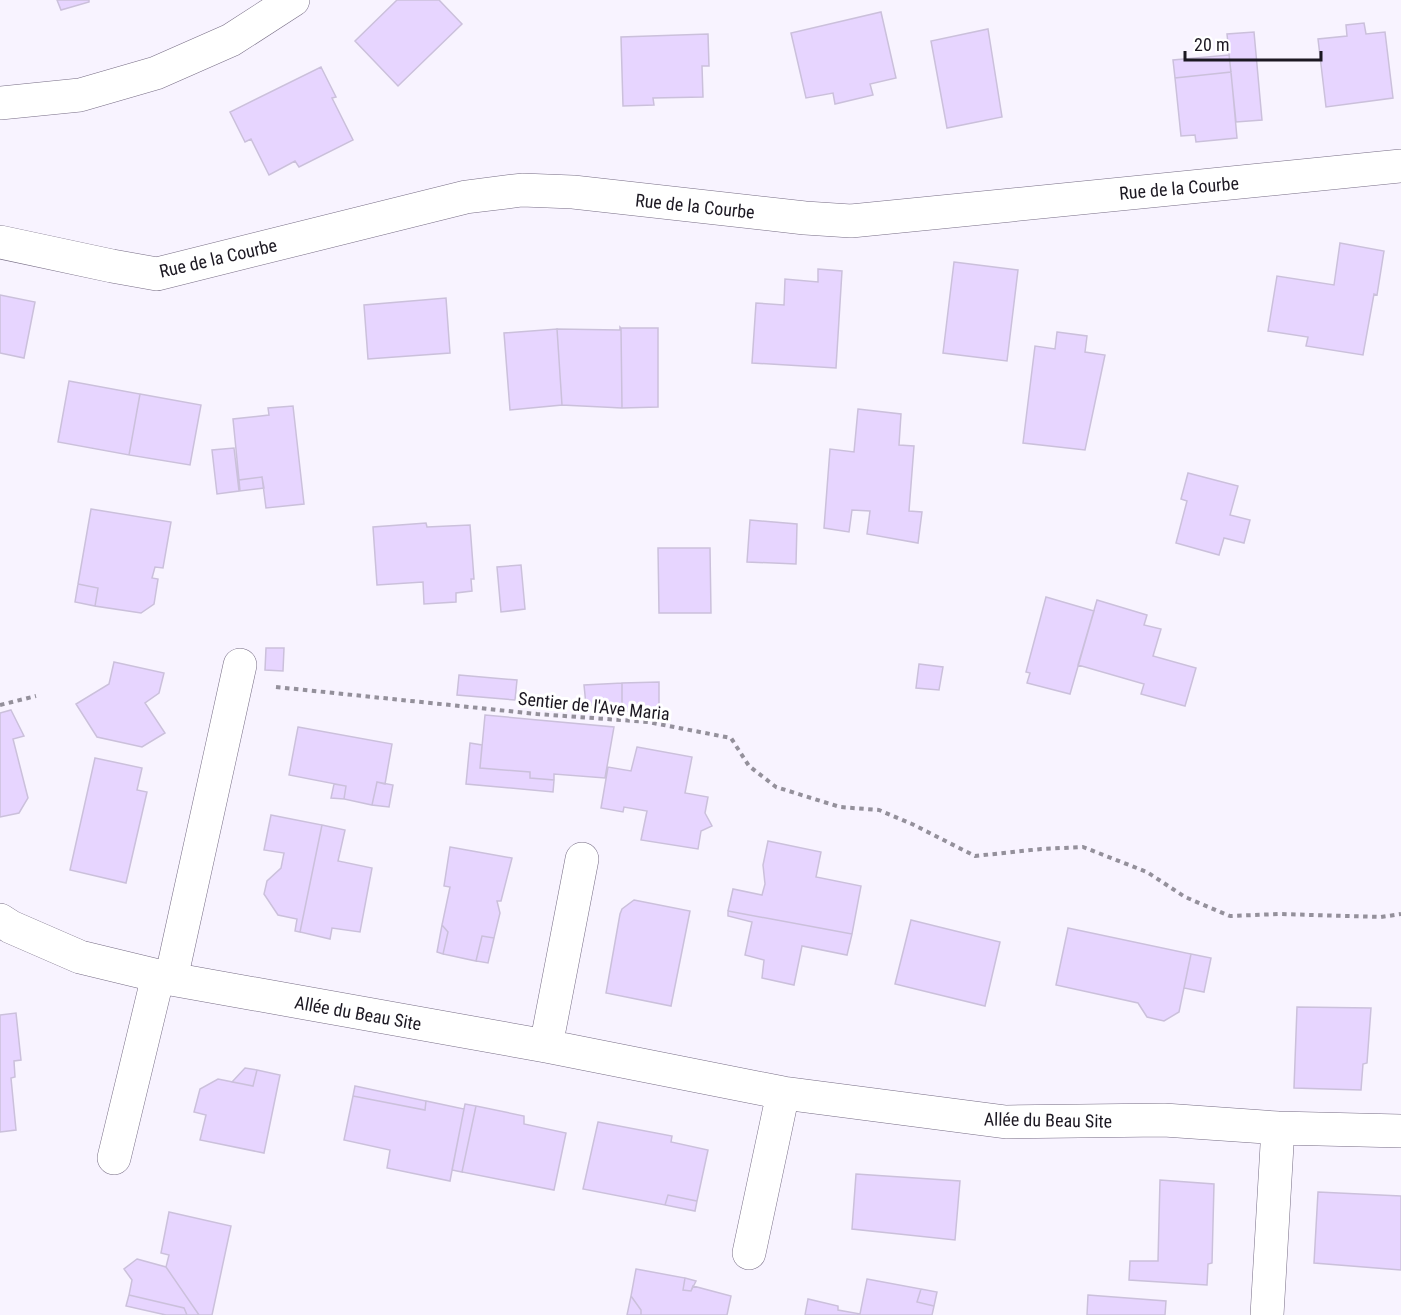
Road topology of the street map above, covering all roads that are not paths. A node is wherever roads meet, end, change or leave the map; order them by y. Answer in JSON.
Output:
{"nodes":[{"id":1,"x":292,"y":0,"type":"edge"},
{"id":2,"x":0,"y":103,"type":"edge"},
{"id":3,"x":1401,"y":166,"type":"edge"},
{"id":4,"x":0,"y":242,"type":"edge"},
{"id":5,"x":238,"y":674,"type":"road end"},
{"id":6,"x":582,"y":859,"type":"dead end"},
{"id":7,"x":0,"y":920,"type":"edge"},
{"id":8,"x":165,"y":978,"type":"junction"},
{"id":9,"x":546,"y":1046,"type":"junction"},
{"id":10,"x":783,"y":1093,"type":"junction"},
{"id":11,"x":1278,"y":1128,"type":"junction"},
{"id":12,"x":1401,"y":1131,"type":"edge"},
{"id":13,"x":114,"y":1158,"type":"dead end"},
{"id":14,"x":749,"y":1253,"type":"dead end"},
{"id":15,"x":1267,"y":1315,"type":"edge"}],
"edges":[{"from":1,"to":2,"type":"street"},
{"from":3,"to":4,"type":"street","name":"Rue de la Courbe"},
{"from":5,"to":8,"type":"street"},
{"from":6,"to":9,"type":"street"},
{"from":7,"to":8,"type":"street","name":"Allée du Beau Site"},
{"from":8,"to":9,"type":"street","name":"Allée du Beau Site"},
{"from":8,"to":13,"type":"street"},
{"from":9,"to":10,"type":"street","name":"Allée du Beau Site"},
{"from":10,"to":11,"type":"street","name":"Allée du Beau Site"},
{"from":10,"to":14,"type":"street"},
{"from":11,"to":12,"type":"street","name":"Allée du Beau Site"},
{"from":11,"to":15,"type":"street"}]}
